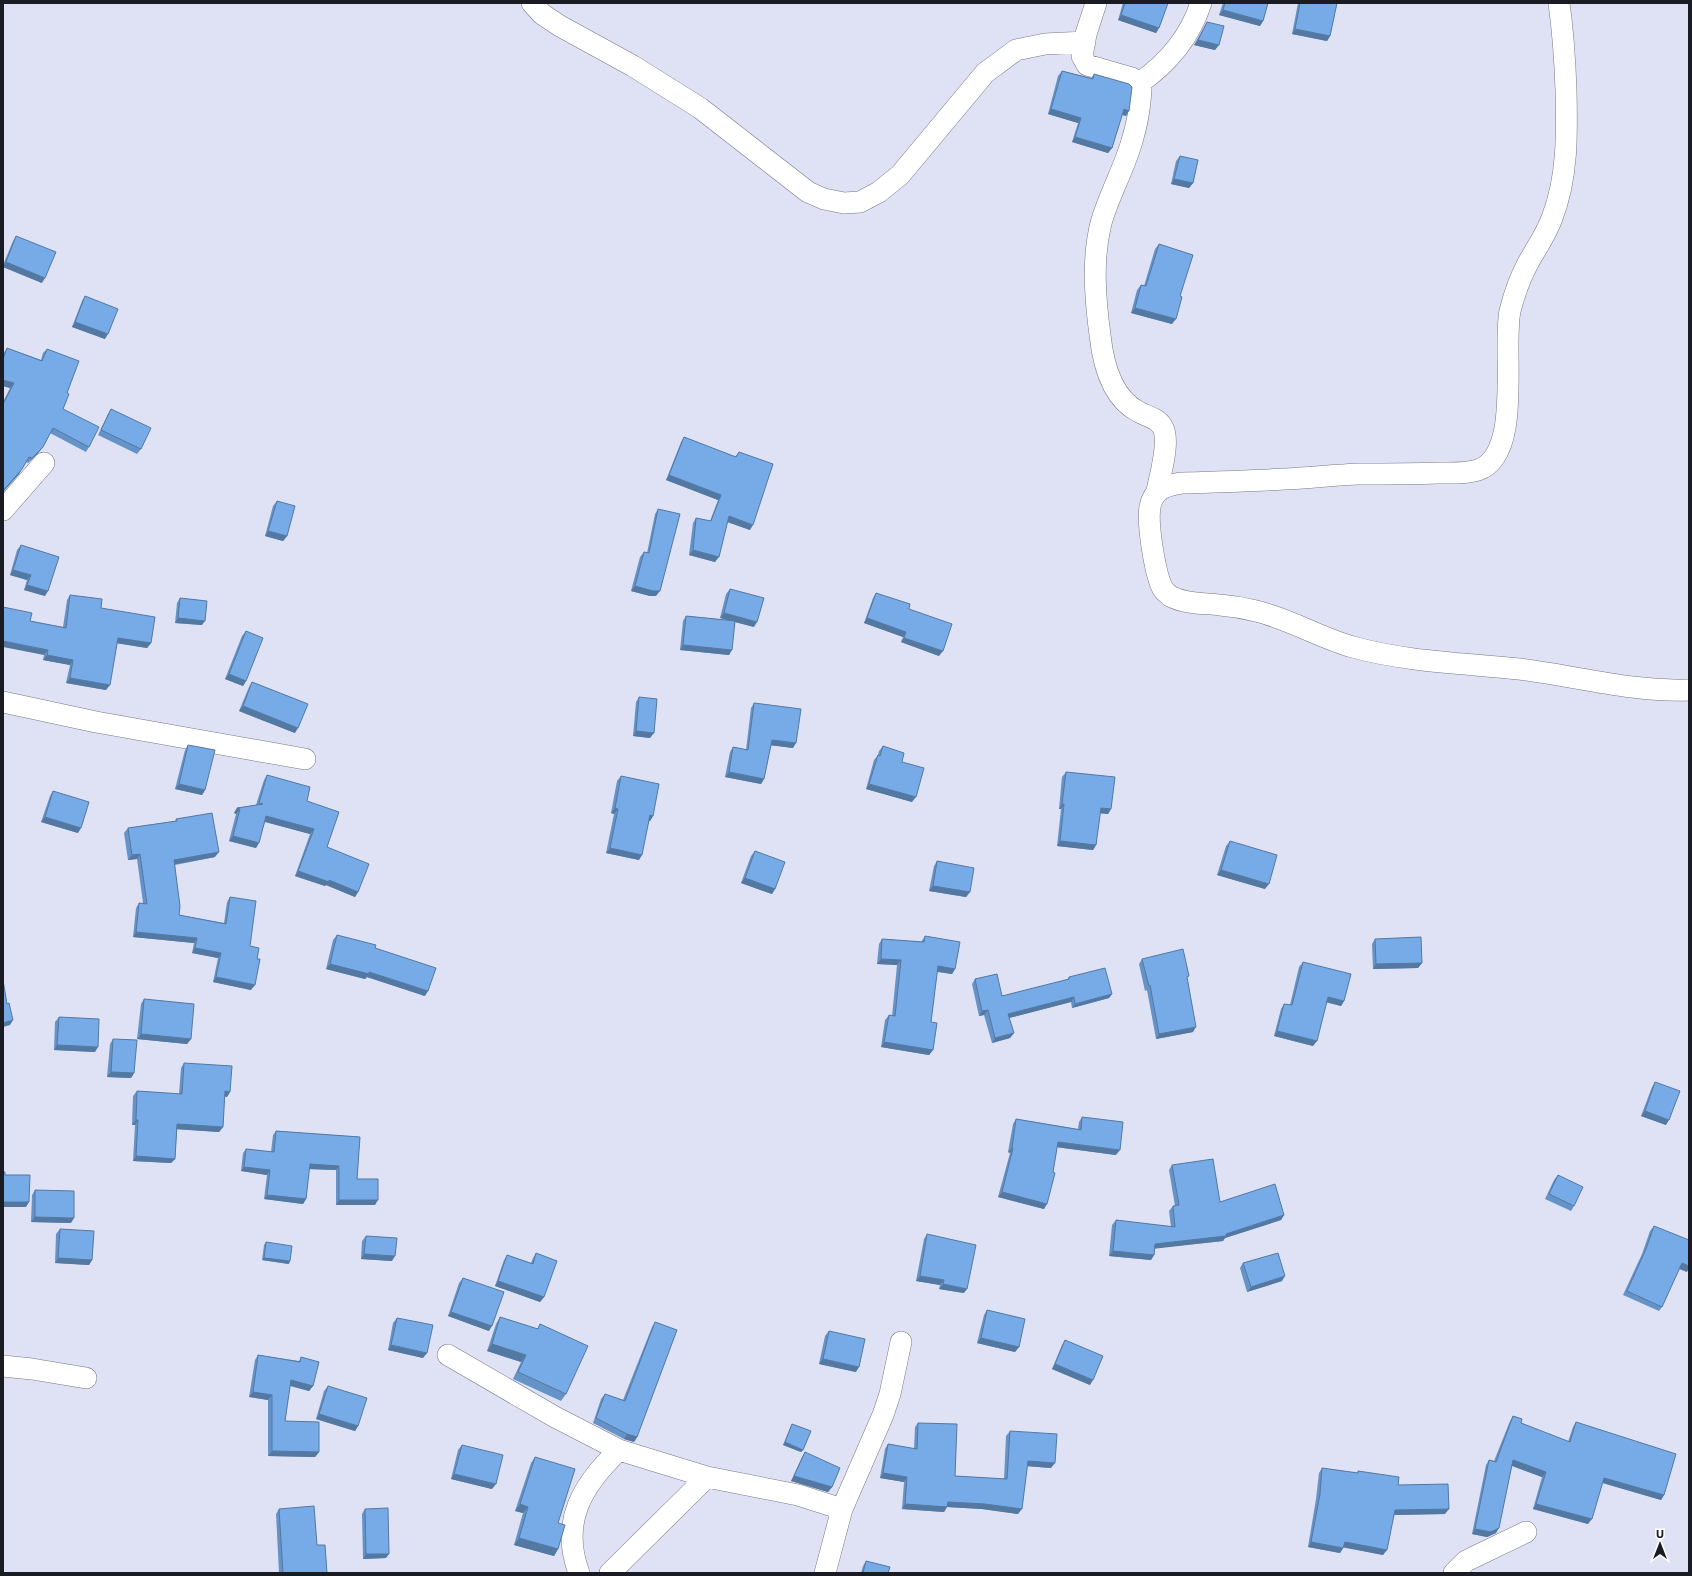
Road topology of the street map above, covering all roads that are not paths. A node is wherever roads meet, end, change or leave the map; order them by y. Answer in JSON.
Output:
{"nodes":[{"id":1,"x":532,"y":3,"type":"edge"},
{"id":2,"x":1096,"y":3,"type":"edge"},
{"id":3,"x":1201,"y":3,"type":"edge"},
{"id":4,"x":1559,"y":3,"type":"edge"},
{"id":5,"x":1085,"y":42,"type":"junction"},
{"id":6,"x":1138,"y":84,"type":"junction"},
{"id":7,"x":44,"y":462,"type":"dead end"},
{"id":8,"x":1157,"y":491,"type":"junction"},
{"id":9,"x":3,"y":510,"type":"edge"},
{"id":10,"x":1689,"y":690,"type":"edge"},
{"id":11,"x":3,"y":702,"type":"edge"},
{"id":12,"x":304,"y":759,"type":"dead end"},
{"id":13,"x":900,"y":1342,"type":"dead end"},
{"id":14,"x":448,"y":1355,"type":"dead end"},
{"id":15,"x":3,"y":1366,"type":"edge"},
{"id":16,"x":86,"y":1378,"type":"dead end"},
{"id":17,"x":619,"y":1450,"type":"junction"},
{"id":18,"x":707,"y":1477,"type":"junction"},
{"id":19,"x":842,"y":1509,"type":"junction"},
{"id":20,"x":1526,"y":1532,"type":"dead end"},
{"id":21,"x":579,"y":1573,"type":"edge"},
{"id":22,"x":610,"y":1573,"type":"edge"},
{"id":23,"x":826,"y":1573,"type":"edge"},
{"id":24,"x":1454,"y":1573,"type":"edge"}],
"edges":[{"from":1,"to":5,"type":"street"},
{"from":2,"to":5,"type":"street"},
{"from":3,"to":6,"type":"street"},
{"from":4,"to":8,"type":"street"},
{"from":5,"to":6,"type":"street"},
{"from":6,"to":8,"type":"street"},
{"from":7,"to":9,"type":"street"},
{"from":8,"to":10,"type":"street"},
{"from":11,"to":12,"type":"street"},
{"from":13,"to":19,"type":"street"},
{"from":14,"to":17,"type":"street"},
{"from":15,"to":16,"type":"street"},
{"from":17,"to":18,"type":"street"},
{"from":17,"to":21,"type":"street"},
{"from":18,"to":19,"type":"street"},
{"from":18,"to":22,"type":"street"},
{"from":19,"to":23,"type":"street"},
{"from":20,"to":24,"type":"street"}]}
